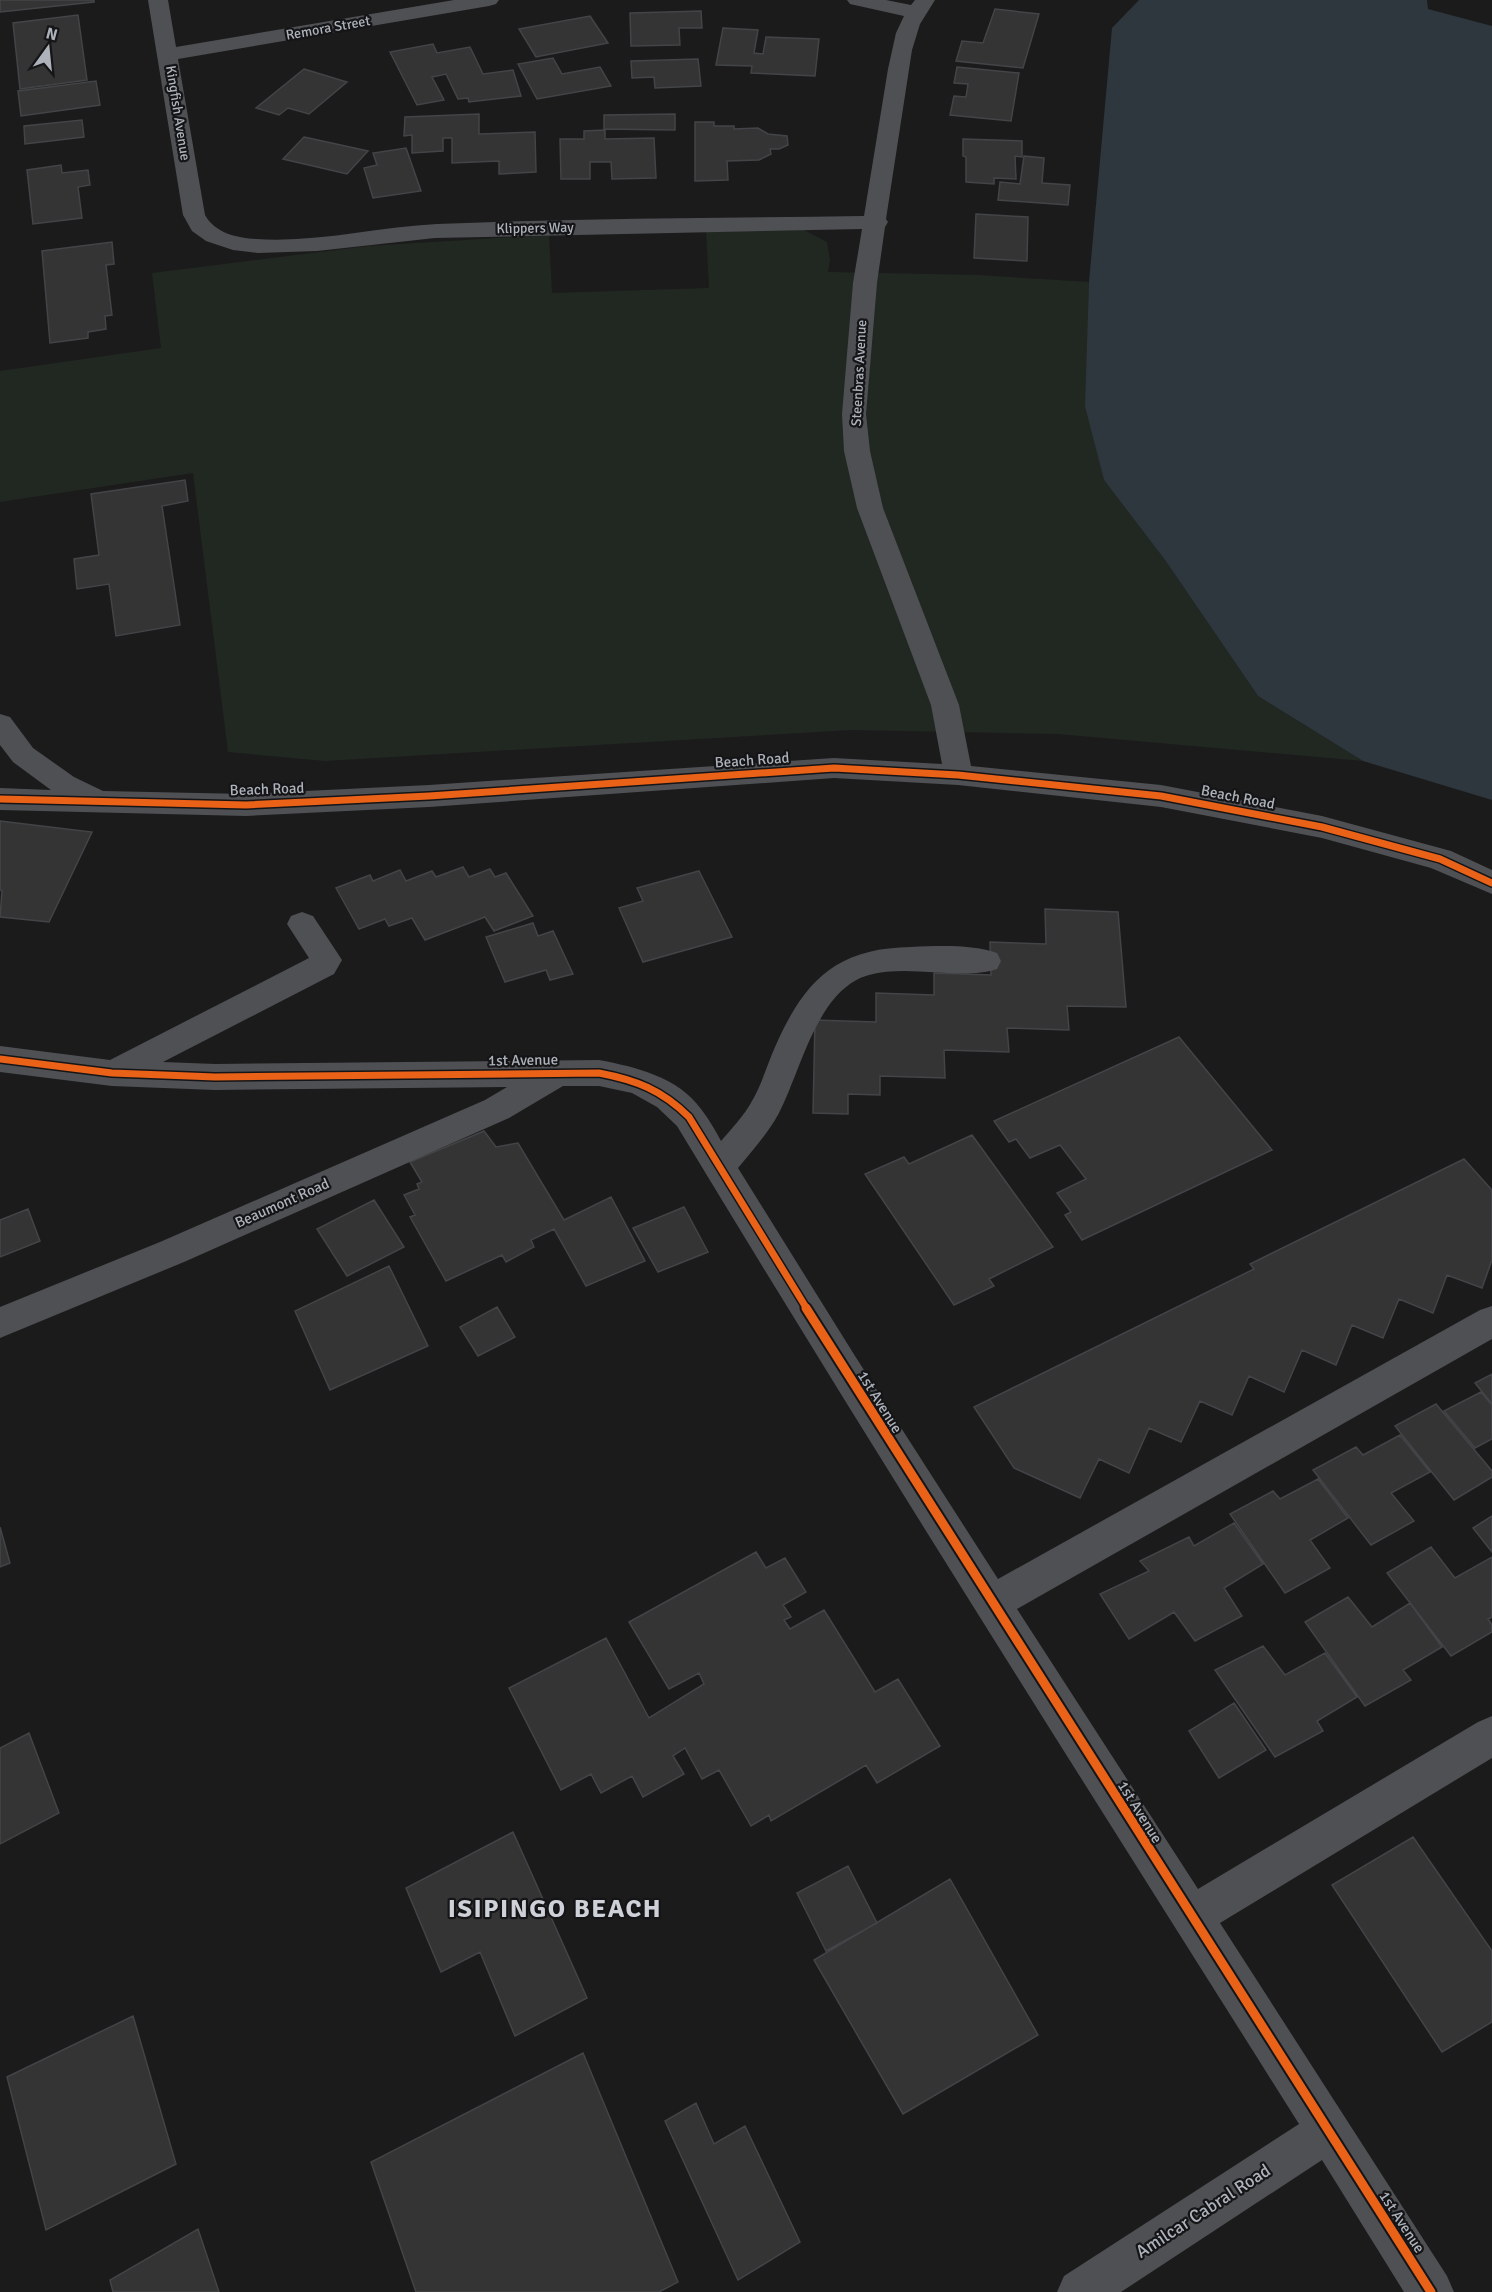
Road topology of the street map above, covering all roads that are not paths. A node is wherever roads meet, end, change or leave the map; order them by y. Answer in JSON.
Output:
{"nodes":[{"id":1,"x":158,"y":0,"type":"edge"},
{"id":2,"x":489,"y":0,"type":"edge"},
{"id":3,"x":857,"y":0,"type":"edge"},
{"id":4,"x":920,"y":6,"type":"edge"},
{"id":5,"x":168,"y":55,"type":"junction"},
{"id":6,"x":876,"y":222,"type":"junction"},
{"id":7,"x":200,"y":226,"type":"joint"},
{"id":8,"x":0,"y":724,"type":"edge"},
{"id":9,"x":958,"y":775,"type":"junction"},
{"id":10,"x":0,"y":799,"type":"edge"},
{"id":11,"x":101,"y":801,"type":"junction"},
{"id":12,"x":1492,"y":883,"type":"edge"},
{"id":13,"x":302,"y":924,"type":"dead end"},
{"id":14,"x":986,"y":961,"type":"dead end"},
{"id":15,"x":0,"y":1059,"type":"edge"},
{"id":16,"x":112,"y":1073,"type":"junction"},
{"id":17,"x":559,"y":1073,"type":"junction"},
{"id":18,"x":720,"y":1166,"type":"junction"},
{"id":19,"x":1492,"y":1321,"type":"edge"},
{"id":20,"x":0,"y":1323,"type":"edge"},
{"id":21,"x":991,"y":1603,"type":"junction"},
{"id":22,"x":1492,"y":1736,"type":"edge"},
{"id":23,"x":1191,"y":1917,"type":"junction"},
{"id":24,"x":1326,"y":2130,"type":"junction"},
{"id":25,"x":1080,"y":2292,"type":"edge"},
{"id":26,"x":1431,"y":2292,"type":"edge"}],
"edges":[{"from":1,"to":5,"type":"street","name":"Kingfish Avenue"},
{"from":2,"to":5,"type":"street","name":"Remora Street"},
{"from":3,"to":4,"type":"street"},
{"from":4,"to":6,"type":"street","name":"Steenbras Avenue"},
{"from":5,"to":7,"type":"street","name":"Kingfish Avenue"},
{"from":6,"to":7,"type":"street","name":"Klippers Way"},
{"from":6,"to":9,"type":"street","name":"Steenbras Avenue"},
{"from":8,"to":11,"type":"street"},
{"from":9,"to":11,"type":"street","name":"Beach Road"},
{"from":9,"to":12,"type":"street","name":"Beach Road"},
{"from":10,"to":11,"type":"street","name":"Beach Road"},
{"from":13,"to":16,"type":"street"},
{"from":14,"to":18,"type":"street"},
{"from":15,"to":16,"type":"street","name":"1st Avenue"},
{"from":16,"to":17,"type":"street","name":"1st Avenue"},
{"from":17,"to":18,"type":"street","name":"1st Avenue"},
{"from":17,"to":20,"type":"street","name":"Beaumont Road"},
{"from":18,"to":21,"type":"street","name":"1st Avenue"},
{"from":19,"to":21,"type":"street"},
{"from":21,"to":23,"type":"street","name":"1st Avenue"},
{"from":22,"to":23,"type":"street"},
{"from":23,"to":24,"type":"street","name":"1st Avenue"},
{"from":24,"to":25,"type":"street","name":"Amilcar Cabral Road"},
{"from":24,"to":26,"type":"street","name":"1st Avenue"}]}
